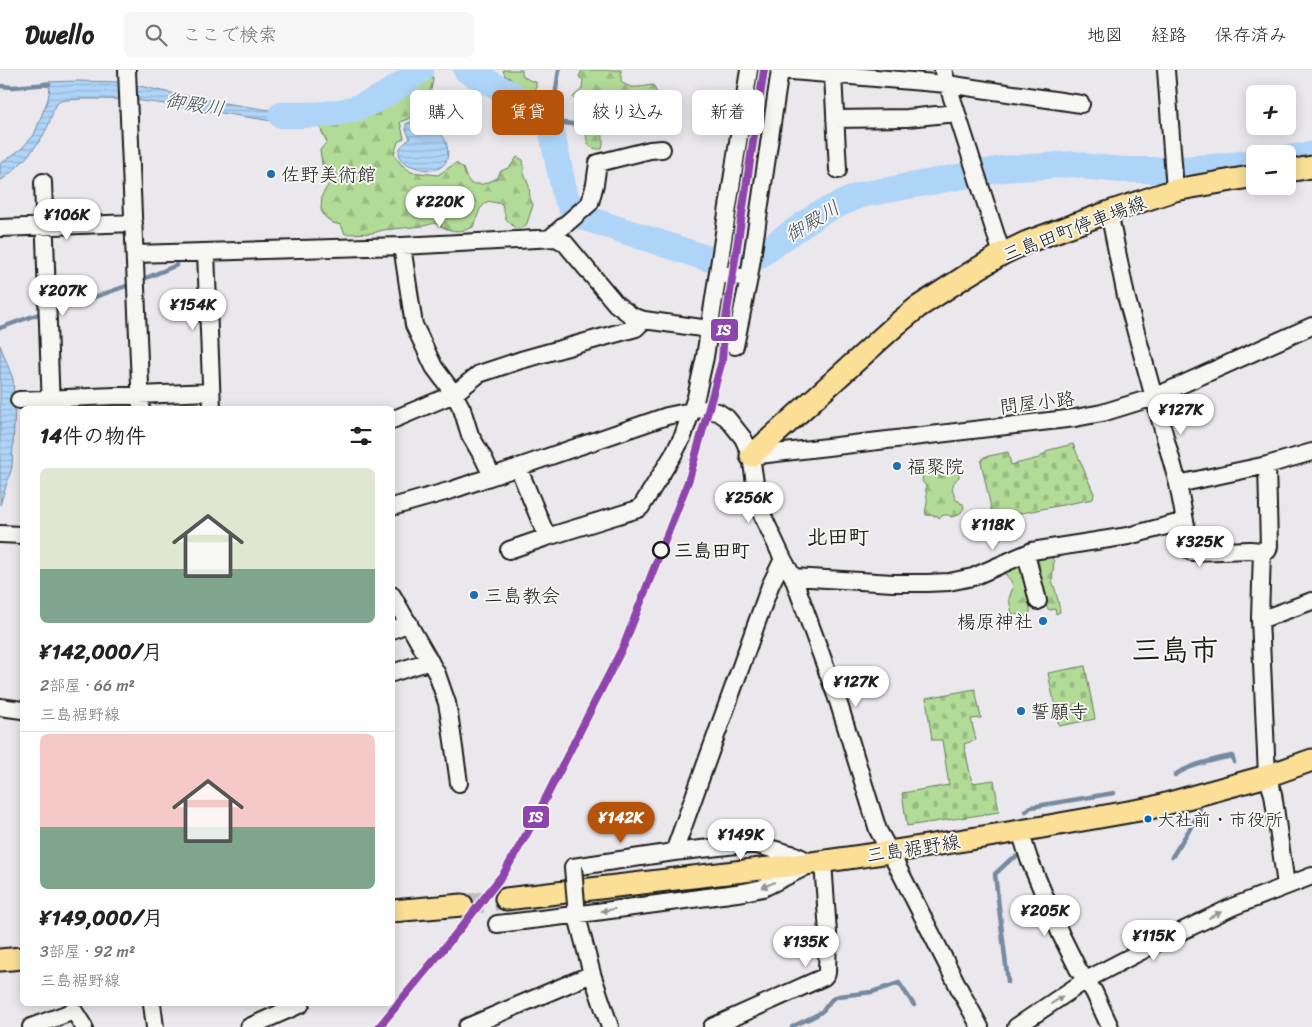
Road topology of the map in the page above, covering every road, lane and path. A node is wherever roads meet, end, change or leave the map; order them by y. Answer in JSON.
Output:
{"nodes":[{"id":1,"x":127,"y":70,"type":"edge"},
{"id":2,"x":749,"y":70,"type":"edge"},
{"id":3,"x":1166,"y":70,"type":"edge"},
{"id":4,"x":833,"y":75,"type":"junction"},
{"id":5,"x":945,"y":77,"type":"edge"},
{"id":6,"x":1081,"y":104,"type":"dead end"},
{"id":7,"x":956,"y":113,"type":"junction"},
{"id":8,"x":836,"y":119,"type":"junction"},
{"id":9,"x":662,"y":149,"type":"dead end"},
{"id":10,"x":1312,"y":167,"type":"edge"},
{"id":11,"x":838,"y":170,"type":"dead end"},
{"id":12,"x":1296,"y":170,"type":"edge"},
{"id":13,"x":1246,"y":178,"type":"edge"},
{"id":14,"x":44,"y":182,"type":"dead end"},
{"id":15,"x":1175,"y":190,"type":"junction"},
{"id":16,"x":1109,"y":212,"type":"junction"},
{"id":17,"x":134,"y":223,"type":"junction"},
{"id":18,"x":45,"y":226,"type":"junction"},
{"id":19,"x":0,"y":228,"type":"edge"},
{"id":20,"x":550,"y":238,"type":"junction"},
{"id":21,"x":402,"y":246,"type":"junction"},
{"id":22,"x":206,"y":252,"type":"junction"},
{"id":23,"x":135,"y":254,"type":"junction"},
{"id":24,"x":1002,"y":254,"type":"junction"},
{"id":25,"x":719,"y":272,"type":"junction"},
{"id":26,"x":749,"y":278,"type":"junction"},
{"id":27,"x":644,"y":320,"type":"junction"},
{"id":28,"x":1312,"y":326,"type":"edge"},
{"id":29,"x":709,"y":329,"type":"junction"},
{"id":30,"x":735,"y":346,"type":"dead end"},
{"id":31,"x":211,"y":392,"type":"junction"},
{"id":32,"x":454,"y":394,"type":"junction"},
{"id":33,"x":1154,"y":397,"type":"junction"},
{"id":34,"x":19,"y":400,"type":"dead end"},
{"id":35,"x":141,"y":402,"type":"edge"},
{"id":36,"x":50,"y":404,"type":"edge"},
{"id":37,"x":212,"y":406,"type":"edge"},
{"id":38,"x":691,"y":410,"type":"junction"},
{"id":39,"x":395,"y":419,"type":"edge"},
{"id":40,"x":1312,"y":452,"type":"edge"},
{"id":41,"x":751,"y":456,"type":"junction"},
{"id":42,"x":1267,"y":465,"type":"junction"},
{"id":43,"x":518,"y":467,"type":"junction"},
{"id":44,"x":492,"y":476,"type":"junction"},
{"id":45,"x":1178,"y":484,"type":"junction"},
{"id":46,"x":395,"y":506,"type":"edge"},
{"id":47,"x":1185,"y":521,"type":"junction"},
{"id":48,"x":0,"y":534,"type":"edge"},
{"id":49,"x":20,"y":535,"type":"edge"},
{"id":50,"x":547,"y":537,"type":"junction"},
{"id":51,"x":509,"y":550,"type":"dead end"},
{"id":52,"x":1262,"y":550,"type":"junction"},
{"id":53,"x":1026,"y":554,"type":"junction"},
{"id":54,"x":783,"y":559,"type":"junction"},
{"id":55,"x":793,"y":577,"type":"junction"},
{"id":56,"x":395,"y":599,"type":"edge"},
{"id":57,"x":1038,"y":602,"type":"dead end"},
{"id":58,"x":1312,"y":602,"type":"edge"},
{"id":59,"x":1260,"y":620,"type":"junction"},
{"id":60,"x":409,"y":623,"type":"junction"},
{"id":61,"x":395,"y":629,"type":"edge"},
{"id":62,"x":430,"y":661,"type":"junction"},
{"id":63,"x":395,"y":672,"type":"edge"},
{"id":64,"x":0,"y":707,"type":"edge"},
{"id":65,"x":20,"y":710,"type":"edge"},
{"id":66,"x":1312,"y":760,"type":"edge"},
{"id":67,"x":1267,"y":776,"type":"junction"},
{"id":68,"x":459,"y":783,"type":"dead end"},
{"id":69,"x":1020,"y":831,"type":"junction"},
{"id":70,"x":674,"y":852,"type":"junction"},
{"id":71,"x":890,"y":852,"type":"junction"},
{"id":72,"x":817,"y":862,"type":"junction"},
{"id":73,"x":1312,"y":876,"type":"edge"},
{"id":74,"x":1286,"y":885,"type":"junction"},
{"id":75,"x":506,"y":899,"type":"tunnel mouth"},
{"id":76,"x":462,"y":905,"type":"tunnel mouth"},
{"id":77,"x":577,"y":910,"type":"junction"},
{"id":78,"x":395,"y":911,"type":"edge"},
{"id":79,"x":497,"y":924,"type":"dead end"},
{"id":80,"x":20,"y":958,"type":"edge"},
{"id":81,"x":0,"y":960,"type":"edge"},
{"id":82,"x":592,"y":974,"type":"junction"},
{"id":83,"x":1086,"y":980,"type":"junction"},
{"id":84,"x":152,"y":1006,"type":"edge"},
{"id":85,"x":297,"y":1006,"type":"edge"},
{"id":86,"x":72,"y":1007,"type":"edge"},
{"id":87,"x":1108,"y":1026,"type":"edge"},
{"id":88,"x":31,"y":1027,"type":"edge"},
{"id":89,"x":84,"y":1027,"type":"edge"},
{"id":90,"x":155,"y":1027,"type":"edge"},
{"id":91,"x":250,"y":1027,"type":"edge"},
{"id":92,"x":467,"y":1027,"type":"edge"},
{"id":93,"x":610,"y":1027,"type":"edge"},
{"id":94,"x":712,"y":1027,"type":"edge"},
{"id":95,"x":980,"y":1027,"type":"edge"},
{"id":96,"x":1016,"y":1027,"type":"edge"}],
"edges":[{"from":1,"to":17,"type":"street"},
{"from":2,"to":25,"type":"street"},
{"from":3,"to":15,"type":"street"},
{"from":4,"to":5,"type":"street"},
{"from":4,"to":8,"type":"street"},
{"from":4,"to":26,"type":"street"},
{"from":5,"to":6,"type":"street"},
{"from":5,"to":7,"type":"street"},
{"from":7,"to":8,"type":"street"},
{"from":7,"to":24,"type":"street"},
{"from":8,"to":11,"type":"street"},
{"from":9,"to":20,"type":"street"},
{"from":10,"to":12,"type":"main road"},
{"from":13,"to":15,"type":"main road","name":"三島田町停車場線"},
{"from":14,"to":18,"type":"street"},
{"from":15,"to":16,"type":"main road","name":"三島田町停車場線"},
{"from":16,"to":24,"type":"main road","name":"三島田町停車場線"},
{"from":16,"to":33,"type":"street"},
{"from":17,"to":18,"type":"street"},
{"from":17,"to":23,"type":"street"},
{"from":18,"to":19,"type":"street"},
{"from":18,"to":36,"type":"street"},
{"from":20,"to":21,"type":"street"},
{"from":20,"to":27,"type":"street"},
{"from":21,"to":22,"type":"street"},
{"from":21,"to":32,"type":"street"},
{"from":22,"to":23,"type":"street"},
{"from":22,"to":31,"type":"street"},
{"from":23,"to":35,"type":"street"},
{"from":24,"to":41,"type":"main road","name":"三島田町停車場線"},
{"from":25,"to":26,"type":"street"},
{"from":25,"to":29,"type":"street"},
{"from":26,"to":30,"type":"street"},
{"from":27,"to":29,"type":"street"},
{"from":27,"to":32,"type":"street"},
{"from":28,"to":33,"type":"street","name":"問屋小路"},
{"from":29,"to":38,"type":"street"},
{"from":31,"to":35,"type":"street"},
{"from":31,"to":37,"type":"street"},
{"from":32,"to":39,"type":"street"},
{"from":32,"to":44,"type":"street"},
{"from":33,"to":41,"type":"street","name":"問屋小路"},
{"from":33,"to":45,"type":"street"},
{"from":34,"to":36,"type":"street"},
{"from":35,"to":36,"type":"street"},
{"from":38,"to":41,"type":"street"},
{"from":38,"to":43,"type":"street"},
{"from":38,"to":50,"type":"street"},
{"from":40,"to":42,"type":"street"},
{"from":41,"to":54,"type":"street"},
{"from":42,"to":45,"type":"street"},
{"from":42,"to":52,"type":"street"},
{"from":43,"to":44,"type":"street"},
{"from":43,"to":50,"type":"street"},
{"from":44,"to":46,"type":"street"},
{"from":45,"to":47,"type":"street"},
{"from":47,"to":52,"type":"street"},
{"from":47,"to":53,"type":"street"},
{"from":48,"to":49,"type":"street"},
{"from":50,"to":51,"type":"street"},
{"from":52,"to":59,"type":"street"},
{"from":53,"to":55,"type":"street"},
{"from":53,"to":57,"type":"street"},
{"from":54,"to":55,"type":"street"},
{"from":54,"to":70,"type":"street"},
{"from":55,"to":71,"type":"street"},
{"from":56,"to":60,"type":"street"},
{"from":58,"to":59,"type":"street"},
{"from":59,"to":67,"type":"street"},
{"from":60,"to":61,"type":"street"},
{"from":60,"to":62,"type":"street"},
{"from":62,"to":63,"type":"street"},
{"from":62,"to":68,"type":"street"},
{"from":64,"to":65,"type":"street"},
{"from":66,"to":67,"type":"main road","name":"三島裾野線"},
{"from":67,"to":69,"type":"main road","name":"三島裾野線"},
{"from":67,"to":74,"type":"street"},
{"from":69,"to":71,"type":"main road","name":"三島裾野線"},
{"from":69,"to":83,"type":"street"},
{"from":70,"to":72,"type":"street"},
{"from":70,"to":77,"type":"street","bridge":true},
{"from":71,"to":72,"type":"main road","name":"三島裾野線"},
{"from":71,"to":95,"type":"street"},
{"from":72,"to":75,"type":"main road","name":"三島裾野線"},
{"from":72,"to":77,"type":"street","one_way":true},
{"from":72,"to":94,"type":"street"},
{"from":73,"to":74,"type":"street"},
{"from":83,"to":74,"type":"street","one_way":true},
{"from":76,"to":78,"type":"main road"},
{"from":77,"to":79,"type":"street"},
{"from":77,"to":82,"type":"street"},
{"from":80,"to":81,"type":"main road"},
{"from":82,"to":92,"type":"street"},
{"from":82,"to":93,"type":"street"},
{"from":83,"to":87,"type":"street"},
{"from":96,"to":83,"type":"street","one_way":true},
{"from":84,"to":90,"type":"street"},
{"from":85,"to":91,"type":"street"},
{"from":86,"to":88,"type":"street"},
{"from":86,"to":89,"type":"street"}]}
